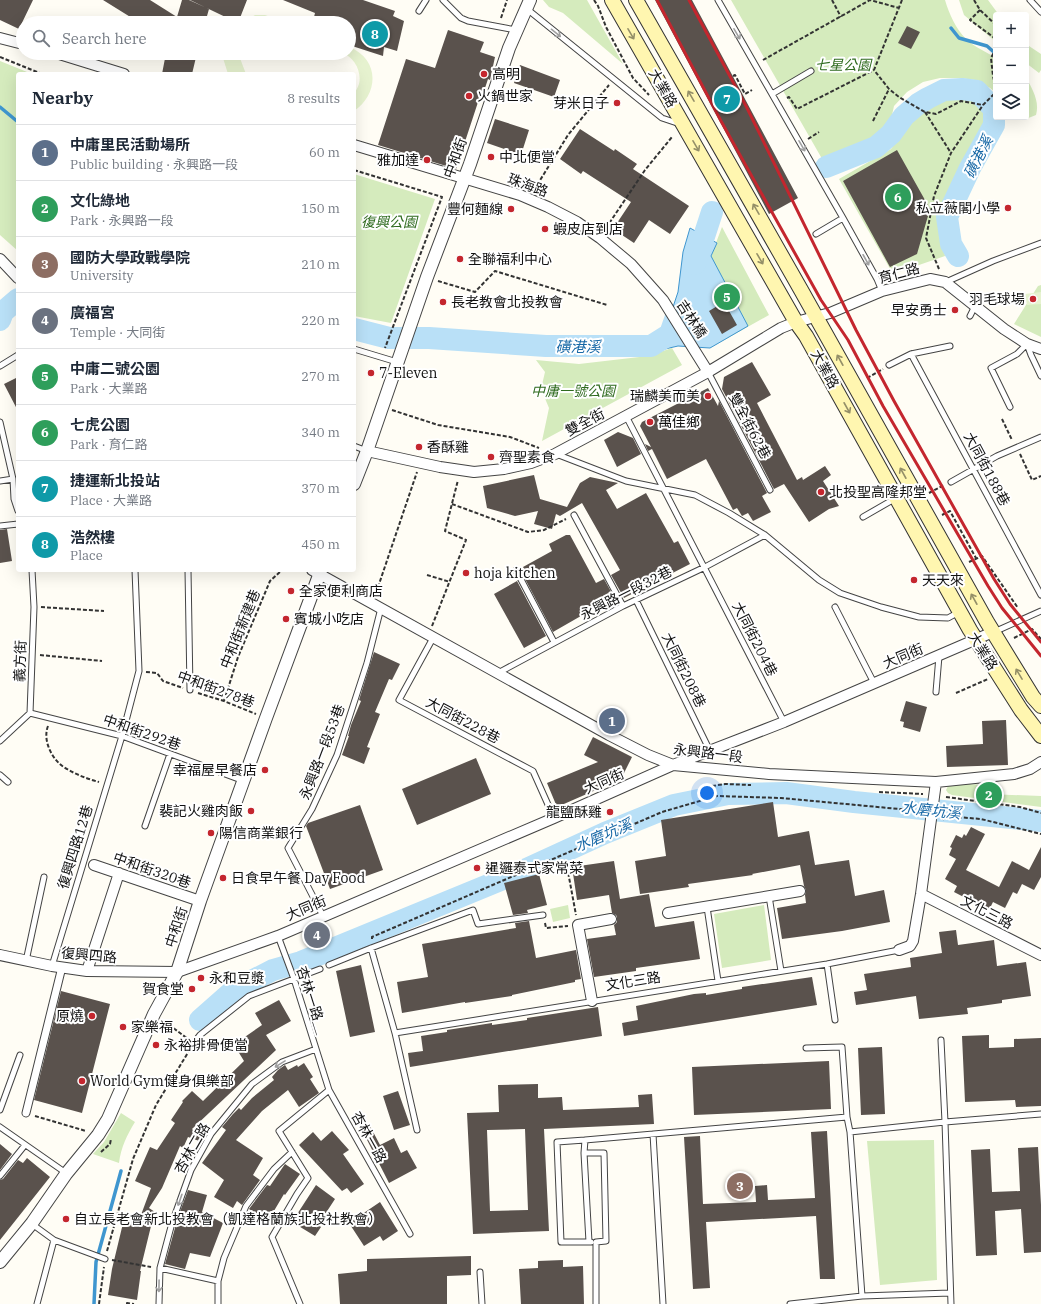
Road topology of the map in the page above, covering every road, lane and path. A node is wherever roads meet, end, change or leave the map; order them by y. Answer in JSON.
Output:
{"nodes":[{"id":1,"x":426,"y":0,"type":"edge"},
{"id":2,"x":443,"y":0,"type":"edge"},
{"id":3,"x":507,"y":0,"type":"edge"},
{"id":4,"x":594,"y":0,"type":"edge"},
{"id":5,"x":612,"y":0,"type":"edge"},
{"id":6,"x":636,"y":0,"type":"edge"},
{"id":7,"x":718,"y":0,"type":"edge"},
{"id":8,"x":832,"y":0,"type":"edge"},
{"id":9,"x":902,"y":0,"type":"edge"},
{"id":10,"x":974,"y":0,"type":"edge"},
{"id":11,"x":1030,"y":0,"type":"edge"},
{"id":12,"x":528,"y":4,"type":"edge"},
{"id":13,"x":899,"y":8,"type":"junction"},
{"id":14,"x":980,"y":10,"type":"junction"},
{"id":15,"x":419,"y":11,"type":"dead end"},
{"id":16,"x":1041,"y":12,"type":"edge"},
{"id":17,"x":841,"y":17,"type":"junction"},
{"id":18,"x":993,"y":22,"type":"edge"},
{"id":19,"x":501,"y":28,"type":"junction"},
{"id":20,"x":517,"y":31,"type":"junction"},
{"id":21,"x":993,"y":37,"type":"edge"},
{"id":22,"x":0,"y":38,"type":"edge"},
{"id":23,"x":16,"y":42,"type":"edge"},
{"id":24,"x":993,"y":54,"type":"edge"},
{"id":25,"x":0,"y":57,"type":"edge"},
{"id":26,"x":79,"y":60,"type":"edge"},
{"id":27,"x":755,"y":64,"type":"junction"},
{"id":28,"x":874,"y":70,"type":"junction"},
{"id":29,"x":811,"y":71,"type":"dead end"},
{"id":30,"x":37,"y":72,"type":"edge"},
{"id":31,"x":118,"y":72,"type":"edge"},
{"id":32,"x":733,"y":76,"type":"dead end"},
{"id":33,"x":993,"y":76,"type":"edge"},
{"id":34,"x":613,"y":79,"type":"junction"},
{"id":35,"x":889,"y":89,"type":"junction"},
{"id":36,"x":752,"y":90,"type":"dead end"},
{"id":37,"x":993,"y":93,"type":"edge"},
{"id":38,"x":772,"y":94,"type":"junction"},
{"id":39,"x":788,"y":98,"type":"dead end"},
{"id":40,"x":652,"y":99,"type":"dead end"},
{"id":41,"x":983,"y":105,"type":"junction"},
{"id":42,"x":925,"y":112,"type":"junction"},
{"id":43,"x":873,"y":120,"type":"dead end"},
{"id":44,"x":684,"y":126,"type":"junction"},
{"id":45,"x":819,"y":132,"type":"dead end"},
{"id":46,"x":672,"y":137,"type":"dead end"},
{"id":47,"x":807,"y":139,"type":"dead end"},
{"id":48,"x":356,"y":146,"type":"edge"},
{"id":49,"x":951,"y":153,"type":"junction"},
{"id":50,"x":356,"y":171,"type":"edge"},
{"id":51,"x":464,"y":179,"type":"junction"},
{"id":52,"x":529,"y":199,"type":"junction"},
{"id":53,"x":843,"y":218,"type":"junction"},
{"id":54,"x":816,"y":234,"type":"dead end"},
{"id":55,"x":600,"y":238,"type":"junction"},
{"id":56,"x":1041,"y":243,"type":"edge"},
{"id":57,"x":0,"y":259,"type":"edge"},
{"id":58,"x":16,"y":276,"type":"edge"},
{"id":59,"x":427,"y":277,"type":"junction"},
{"id":60,"x":945,"y":282,"type":"junction"},
{"id":61,"x":882,"y":291,"type":"junction"},
{"id":62,"x":663,"y":300,"type":"joint"},
{"id":63,"x":607,"y":306,"type":"dead end"},
{"id":64,"x":975,"y":306,"type":"junction"},
{"id":65,"x":970,"y":316,"type":"dead end"},
{"id":66,"x":816,"y":317,"type":"junction"},
{"id":67,"x":796,"y":322,"type":"junction"},
{"id":68,"x":1027,"y":344,"type":"junction"},
{"id":69,"x":950,"y":346,"type":"dead end"},
{"id":70,"x":385,"y":348,"type":"dead end"},
{"id":71,"x":356,"y":349,"type":"edge"},
{"id":72,"x":1041,"y":349,"type":"edge"},
{"id":73,"x":911,"y":354,"type":"junction"},
{"id":74,"x":16,"y":356,"type":"edge"},
{"id":75,"x":399,"y":358,"type":"junction"},
{"id":76,"x":889,"y":365,"type":"dead end"},
{"id":77,"x":0,"y":366,"type":"edge"},
{"id":78,"x":882,"y":370,"type":"dead end"},
{"id":79,"x":708,"y":372,"type":"junction"},
{"id":80,"x":1041,"y":376,"type":"edge"},
{"id":81,"x":867,"y":378,"type":"dead end"},
{"id":82,"x":382,"y":407,"type":"junction"},
{"id":83,"x":1010,"y":407,"type":"dead end"},
{"id":84,"x":626,"y":416,"type":"junction"},
{"id":85,"x":0,"y":422,"type":"edge"},
{"id":86,"x":1041,"y":436,"type":"edge"},
{"id":87,"x":356,"y":447,"type":"edge"},
{"id":88,"x":367,"y":451,"type":"junction"},
{"id":89,"x":555,"y":454,"type":"junction"},
{"id":90,"x":421,"y":462,"type":"junction"},
{"id":91,"x":974,"y":468,"type":"junction"},
{"id":92,"x":460,"y":470,"type":"junction"},
{"id":93,"x":13,"y":479,"type":"junction"},
{"id":94,"x":356,"y":479,"type":"edge"},
{"id":95,"x":0,"y":481,"type":"edge"},
{"id":96,"x":951,"y":482,"type":"joint"},
{"id":97,"x":662,"y":487,"type":"junction"},
{"id":98,"x":770,"y":490,"type":"dead end"},
{"id":99,"x":929,"y":494,"type":"dead end"},
{"id":100,"x":897,"y":498,"type":"junction"},
{"id":101,"x":452,"y":504,"type":"junction"},
{"id":102,"x":16,"y":505,"type":"edge"},
{"id":103,"x":574,"y":515,"type":"joint"},
{"id":104,"x":941,"y":516,"type":"dead end"},
{"id":105,"x":863,"y":517,"type":"dead end"},
{"id":106,"x":16,"y":524,"type":"edge"},
{"id":107,"x":0,"y":526,"type":"edge"},
{"id":108,"x":765,"y":536,"type":"junction"},
{"id":109,"x":976,"y":558,"type":"junction"},
{"id":110,"x":968,"y":563,"type":"dead end"},
{"id":111,"x":705,"y":567,"type":"junction"},
{"id":112,"x":516,"y":570,"type":"dead end"},
{"id":113,"x":32,"y":572,"type":"edge"},
{"id":114,"x":136,"y":572,"type":"edge"},
{"id":115,"x":188,"y":572,"type":"edge"},
{"id":116,"x":280,"y":572,"type":"edge"},
{"id":117,"x":318,"y":572,"type":"edge"},
{"id":118,"x":320,"y":572,"type":"edge"},
{"id":119,"x":427,"y":575,"type":"dead end"},
{"id":120,"x":450,"y":582,"type":"junction"},
{"id":121,"x":1041,"y":595,"type":"edge"},
{"id":122,"x":636,"y":600,"type":"junction"},
{"id":123,"x":377,"y":606,"type":"junction"},
{"id":124,"x":623,"y":606,"type":"junction"},
{"id":125,"x":34,"y":607,"type":"junction"},
{"id":126,"x":835,"y":607,"type":"dead end"},
{"id":127,"x":1018,"y":608,"type":"dead end"},
{"id":128,"x":104,"y":611,"type":"dead end"},
{"id":129,"x":960,"y":611,"type":"junction"},
{"id":130,"x":1040,"y":614,"type":"edge"},
{"id":131,"x":993,"y":632,"type":"junction"},
{"id":132,"x":431,"y":636,"type":"junction"},
{"id":133,"x":1014,"y":638,"type":"dead end"},
{"id":134,"x":976,"y":639,"type":"junction"},
{"id":135,"x":1041,"y":639,"type":"edge"},
{"id":136,"x":554,"y":642,"type":"junction"},
{"id":137,"x":32,"y":655,"type":"junction"},
{"id":138,"x":939,"y":656,"type":"junction"},
{"id":139,"x":102,"y":661,"type":"dead end"},
{"id":140,"x":139,"y":671,"type":"junction"},
{"id":141,"x":498,"y":673,"type":"junction"},
{"id":142,"x":998,"y":675,"type":"junction"},
{"id":143,"x":874,"y":683,"type":"junction"},
{"id":144,"x":190,"y":690,"type":"junction"},
{"id":145,"x":936,"y":692,"type":"dead end"},
{"id":146,"x":956,"y":693,"type":"dead end"},
{"id":147,"x":224,"y":701,"type":"junction"},
{"id":148,"x":1041,"y":706,"type":"edge"},
{"id":149,"x":30,"y":713,"type":"junction"},
{"id":150,"x":52,"y":718,"type":"junction"},
{"id":151,"x":266,"y":718,"type":"junction"},
{"id":152,"x":784,"y":722,"type":"junction"},
{"id":153,"x":122,"y":736,"type":"junction"},
{"id":154,"x":1041,"y":736,"type":"edge"},
{"id":155,"x":0,"y":741,"type":"edge"},
{"id":156,"x":710,"y":751,"type":"junction"},
{"id":157,"x":170,"y":754,"type":"junction"},
{"id":158,"x":1041,"y":762,"type":"edge"},
{"id":159,"x":673,"y":765,"type":"junction"},
{"id":160,"x":0,"y":775,"type":"edge"},
{"id":161,"x":244,"y":781,"type":"junction"},
{"id":162,"x":8,"y":782,"type":"dead end"},
{"id":163,"x":106,"y":784,"type":"junction"},
{"id":164,"x":935,"y":785,"type":"junction"},
{"id":165,"x":946,"y":797,"type":"dead end"},
{"id":166,"x":921,"y":811,"type":"dead end"},
{"id":167,"x":1041,"y":813,"type":"edge"},
{"id":168,"x":554,"y":818,"type":"junction"},
{"id":169,"x":931,"y":825,"type":"junction"},
{"id":170,"x":145,"y":826,"type":"dead end"},
{"id":171,"x":1041,"y":834,"type":"edge"},
{"id":172,"x":566,"y":861,"type":"dead end"},
{"id":173,"x":94,"y":864,"type":"dead end"},
{"id":174,"x":119,"y":873,"type":"junction"},
{"id":175,"x":44,"y":877,"type":"dead end"},
{"id":176,"x":800,"y":891,"type":"dead end"},
{"id":177,"x":921,"y":894,"type":"junction"},
{"id":178,"x":769,"y":896,"type":"junction"},
{"id":179,"x":200,"y":901,"type":"junction"},
{"id":180,"x":707,"y":907,"type":"junction"},
{"id":181,"x":668,"y":913,"type":"dead end"},
{"id":182,"x":543,"y":914,"type":"joint"},
{"id":183,"x":323,"y":916,"type":"junction"},
{"id":184,"x":611,"y":919,"type":"dead end"},
{"id":185,"x":578,"y":925,"type":"junction"},
{"id":186,"x":278,"y":936,"type":"junction"},
{"id":187,"x":371,"y":948,"type":"junction"},
{"id":188,"x":898,"y":950,"type":"joint"},
{"id":189,"x":0,"y":955,"type":"edge"},
{"id":190,"x":1041,"y":956,"type":"edge"},
{"id":191,"x":26,"y":961,"type":"junction"},
{"id":192,"x":828,"y":964,"type":"junction"},
{"id":193,"x":329,"y":965,"type":"dead end"},
{"id":194,"x":52,"y":966,"type":"junction"},
{"id":195,"x":62,"y":967,"type":"junction"},
{"id":196,"x":320,"y":969,"type":"dead end"},
{"id":197,"x":87,"y":971,"type":"junction"},
{"id":198,"x":781,"y":971,"type":"junction"},
{"id":199,"x":177,"y":972,"type":"junction"},
{"id":200,"x":294,"y":979,"type":"junction"},
{"id":201,"x":718,"y":981,"type":"junction"},
{"id":202,"x":592,"y":1002,"type":"junction"},
{"id":203,"x":154,"y":1014,"type":"junction"},
{"id":204,"x":835,"y":1020,"type":"dead end"},
{"id":205,"x":395,"y":1033,"type":"junction"},
{"id":206,"x":941,"y":1040,"type":"dead end"},
{"id":207,"x":193,"y":1044,"type":"junction"},
{"id":208,"x":806,"y":1048,"type":"dead end"},
{"id":209,"x":316,"y":1049,"type":"junction"},
{"id":210,"x":20,"y":1055,"type":"dead end"},
{"id":211,"x":329,"y":1090,"type":"junction"},
{"id":212,"x":0,"y":1110,"type":"edge"},
{"id":213,"x":26,"y":1114,"type":"joint"},
{"id":214,"x":1041,"y":1114,"type":"edge"},
{"id":215,"x":848,"y":1117,"type":"junction"},
{"id":216,"x":945,"y":1122,"type":"junction"},
{"id":217,"x":0,"y":1127,"type":"edge"},
{"id":218,"x":417,"y":1130,"type":"dead end"},
{"id":219,"x":850,"y":1132,"type":"junction"},
{"id":220,"x":653,"y":1134,"type":"junction"},
{"id":221,"x":98,"y":1135,"type":"junction"},
{"id":222,"x":584,"y":1140,"type":"junction"},
{"id":223,"x":25,"y":1145,"type":"junction"},
{"id":224,"x":292,"y":1152,"type":"junction"},
{"id":225,"x":584,"y":1153,"type":"junction"},
{"id":226,"x":66,"y":1174,"type":"junction"},
{"id":227,"x":0,"y":1176,"type":"edge"},
{"id":228,"x":32,"y":1223,"type":"junction"},
{"id":229,"x":410,"y":1234,"type":"dead end"},
{"id":230,"x":54,"y":1240,"type":"junction"},
{"id":231,"x":589,"y":1242,"type":"junction"},
{"id":232,"x":596,"y":1242,"type":"junction"},
{"id":233,"x":105,"y":1259,"type":"junction"},
{"id":234,"x":0,"y":1262,"type":"edge"},
{"id":235,"x":160,"y":1268,"type":"junction"},
{"id":236,"x":480,"y":1272,"type":"dead end"},
{"id":237,"x":218,"y":1280,"type":"junction"},
{"id":238,"x":950,"y":1293,"type":"junction"},
{"id":239,"x":862,"y":1296,"type":"junction"},
{"id":240,"x":37,"y":1304,"type":"edge"},
{"id":241,"x":99,"y":1304,"type":"edge"},
{"id":242,"x":126,"y":1304,"type":"edge"},
{"id":243,"x":134,"y":1304,"type":"edge"},
{"id":244,"x":159,"y":1304,"type":"edge"},
{"id":245,"x":218,"y":1304,"type":"edge"},
{"id":246,"x":300,"y":1304,"type":"edge"},
{"id":247,"x":482,"y":1304,"type":"edge"},
{"id":248,"x":596,"y":1304,"type":"edge"},
{"id":249,"x":663,"y":1304,"type":"edge"},
{"id":250,"x":790,"y":1304,"type":"edge"},
{"id":251,"x":951,"y":1304,"type":"edge"}],
"edges":[{"from":1,"to":15,"type":"lane"},
{"from":2,"to":19,"type":"lane"},
{"from":3,"to":19,"type":"path"},
{"from":4,"to":40,"type":"path"},
{"from":5,"to":44,"type":"main road","name":"大業路","one_way":true},
{"from":66,"to":6,"type":"main road","name":"大業路","one_way":true},
{"from":7,"to":27,"type":"lane","one_way":true},
{"from":8,"to":17,"type":"path"},
{"from":9,"to":13,"type":"path"},
{"from":10,"to":14,"type":"path"},
{"from":11,"to":16,"type":"lane"},
{"from":12,"to":20,"type":"street","name":"中和街"},
{"from":12,"to":34,"type":"lane","one_way":true},
{"from":13,"to":17,"type":"path"},
{"from":13,"to":28,"type":"path"},
{"from":14,"to":18,"type":"path"},
{"from":14,"to":21,"type":"path"},
{"from":17,"to":27,"type":"path"},
{"from":19,"to":20,"type":"lane"},
{"from":20,"to":51,"type":"street","name":"中和街"},
{"from":22,"to":23,"type":"street"},
{"from":24,"to":33,"type":"path"},
{"from":25,"to":30,"type":"path"},
{"from":26,"to":31,"type":"street"},
{"from":27,"to":38,"type":"lane"},
{"from":28,"to":35,"type":"path"},
{"from":28,"to":39,"type":"path"},
{"from":29,"to":38,"type":"lane"},
{"from":32,"to":36,"type":"path"},
{"from":34,"to":44,"type":"lane"},
{"from":34,"to":52,"type":"path"},
{"from":35,"to":42,"type":"path"},
{"from":35,"to":43,"type":"path"},
{"from":37,"to":41,"type":"path"},
{"from":38,"to":53,"type":"lane","one_way":true},
{"from":41,"to":42,"type":"path"},
{"from":41,"to":49,"type":"path"},
{"from":42,"to":49,"type":"path"},
{"from":44,"to":67,"type":"main road","name":"大業路","one_way":true},
{"from":45,"to":47,"type":"path"},
{"from":46,"to":55,"type":"path"},
{"from":48,"to":51,"type":"street","name":"珠海路"},
{"from":49,"to":60,"type":"path"},
{"from":50,"to":70,"type":"path"},
{"from":51,"to":52,"type":"street","name":"珠海路"},
{"from":51,"to":59,"type":"street","name":"中和街"},
{"from":52,"to":55,"type":"street","name":"珠海路"},
{"from":53,"to":54,"type":"lane"},
{"from":53,"to":61,"type":"lane","one_way":true},
{"from":55,"to":62,"type":"street","name":"珠海路"},
{"from":56,"to":60,"type":"lane"},
{"from":57,"to":58,"type":"street"},
{"from":59,"to":63,"type":"path"},
{"from":59,"to":75,"type":"street","name":"中和街"},
{"from":60,"to":61,"type":"street","name":"育仁路"},
{"from":60,"to":64,"type":"street"},
{"from":61,"to":66,"type":"street","name":"育仁路"},
{"from":62,"to":79,"type":"street","name":"吉林橋"},
{"from":64,"to":65,"type":"lane"},
{"from":64,"to":68,"type":"street"},
{"from":66,"to":67,"type":"street","name":"育仁路"},
{"from":131,"to":66,"type":"main road","name":"大業路","one_way":true},
{"from":67,"to":79,"type":"street","name":"雙全街"},
{"from":67,"to":100,"type":"main road","name":"大業路","one_way":true},
{"from":68,"to":72,"type":"street"},
{"from":68,"to":80,"type":"lane"},
{"from":68,"to":83,"type":"lane"},
{"from":69,"to":73,"type":"lane"},
{"from":71,"to":75,"type":"lane"},
{"from":73,"to":76,"type":"lane"},
{"from":73,"to":91,"type":"lane","name":"大同街188巷"},
{"from":74,"to":77,"type":"lane"},
{"from":75,"to":82,"type":"street"},
{"from":78,"to":81,"type":"path"},
{"from":79,"to":84,"type":"street","name":"雙全街"},
{"from":79,"to":98,"type":"lane","name":"雙全街62巷"},
{"from":82,"to":88,"type":"street"},
{"from":82,"to":89,"type":"path"},
{"from":84,"to":89,"type":"street","name":"雙全街"},
{"from":84,"to":97,"type":"lane","name":"大同街204巷"},
{"from":85,"to":93,"type":"lane"},
{"from":86,"to":91,"type":"lane"},
{"from":87,"to":88,"type":"lane"},
{"from":88,"to":90,"type":"street","name":"雙全街"},
{"from":88,"to":94,"type":"street"},
{"from":89,"to":92,"type":"street","name":"雙全街"},
{"from":89,"to":97,"type":"lane"},
{"from":90,"to":92,"type":"street","name":"雙全街"},
{"from":90,"to":123,"type":"path"},
{"from":91,"to":96,"type":"lane"},
{"from":91,"to":121,"type":"lane","name":"大同街188巷"},
{"from":92,"to":101,"type":"path"},
{"from":93,"to":95,"type":"lane"},
{"from":93,"to":102,"type":"lane"},
{"from":96,"to":99,"type":"path"},
{"from":97,"to":108,"type":"lane"},
{"from":97,"to":111,"type":"lane","name":"大同街204巷"},
{"from":100,"to":105,"type":"lane"},
{"from":100,"to":129,"type":"main road","name":"大業路"},
{"from":101,"to":103,"type":"path"},
{"from":101,"to":120,"type":"path"},
{"from":103,"to":124,"type":"lane"},
{"from":104,"to":109,"type":"path"},
{"from":106,"to":107,"type":"lane"},
{"from":108,"to":111,"type":"lane","name":"永興路一段32巷"},
{"from":108,"to":129,"type":"lane"},
{"from":109,"to":110,"type":"path"},
{"from":109,"to":127,"type":"path"},
{"from":111,"to":122,"type":"lane","name":"永興路一段32巷"},
{"from":111,"to":152,"type":"lane","name":"大同街204巷"},
{"from":112,"to":136,"type":"lane"},
{"from":113,"to":125,"type":"lane","name":"義方街"},
{"from":114,"to":140,"type":"lane","name":"復興四路12巷"},
{"from":115,"to":144,"type":"lane"},
{"from":116,"to":147,"type":"path","name":"中和街新建巷"},
{"from":117,"to":151,"type":"street","name":"中和街"},
{"from":118,"to":123,"type":"street","name":"永興路一段"},
{"from":119,"to":120,"type":"path"},
{"from":120,"to":132,"type":"path"},
{"from":122,"to":124,"type":"lane","name":"永興路一段32巷"},
{"from":122,"to":156,"type":"lane","name":"大同街208巷"},
{"from":123,"to":132,"type":"street","name":"永興路一段"},
{"from":123,"to":183,"type":"lane","name":"永興路一段53巷"},
{"from":124,"to":136,"type":"lane","name":"永興路一段32巷"},
{"from":125,"to":128,"type":"path"},
{"from":125,"to":137,"type":"lane","name":"義方街"},
{"from":126,"to":143,"type":"lane"},
{"from":129,"to":134,"type":"main road","name":"大業路"},
{"from":130,"to":131,"type":"lane","name":"大同街"},
{"from":131,"to":134,"type":"street","name":"大同街"},
{"from":148,"to":131,"type":"main road","name":"大業路","one_way":true},
{"from":132,"to":141,"type":"street","name":"永興路一段"},
{"from":132,"to":168,"type":"lane","name":"大同街228巷"},
{"from":133,"to":135,"type":"path"},
{"from":134,"to":138,"type":"street","name":"大同街"},
{"from":134,"to":142,"type":"main road","name":"大業路"},
{"from":136,"to":141,"type":"lane","name":"永興路一段32巷"},
{"from":137,"to":139,"type":"path"},
{"from":137,"to":149,"type":"lane","name":"義方街"},
{"from":138,"to":143,"type":"street","name":"大同街"},
{"from":138,"to":145,"type":"lane"},
{"from":140,"to":144,"type":"path","name":"中和街278巷"},
{"from":140,"to":153,"type":"lane","name":"復興四路12巷"},
{"from":141,"to":159,"type":"street","name":"永興路一段"},
{"from":142,"to":146,"type":"path"},
{"from":142,"to":154,"type":"main road","name":"大業路"},
{"from":143,"to":152,"type":"street","name":"大同街"},
{"from":144,"to":147,"type":"path","name":"中和街278巷"},
{"from":147,"to":151,"type":"path","name":"中和街278巷"},
{"from":149,"to":150,"type":"lane","name":"中和街292巷"},
{"from":149,"to":155,"type":"lane"},
{"from":150,"to":153,"type":"lane","name":"中和街292巷"},
{"from":150,"to":163,"type":"path"},
{"from":151,"to":161,"type":"street","name":"中和街"},
{"from":152,"to":156,"type":"street","name":"大同街"},
{"from":153,"to":157,"type":"lane","name":"中和街292巷"},
{"from":153,"to":163,"type":"lane","name":"復興四路12巷"},
{"from":156,"to":159,"type":"street","name":"大同街"},
{"from":157,"to":161,"type":"lane","name":"中和街292巷"},
{"from":157,"to":170,"type":"lane"},
{"from":158,"to":164,"type":"street","name":"永興路一段"},
{"from":159,"to":164,"type":"street","name":"永興路一段"},
{"from":159,"to":168,"type":"street","name":"大同街"},
{"from":160,"to":162,"type":"lane"},
{"from":161,"to":179,"type":"street","name":"中和街"},
{"from":163,"to":194,"type":"lane","name":"復興四路12巷"},
{"from":164,"to":169,"type":"street","name":"文化三路"},
{"from":165,"to":167,"type":"path"},
{"from":166,"to":187,"type":"path"},
{"from":168,"to":183,"type":"street","name":"大同街"},
{"from":169,"to":171,"type":"path"},
{"from":169,"to":177,"type":"street","name":"文化三路"},
{"from":172,"to":185,"type":"path"},
{"from":173,"to":174,"type":"street","name":"中和街320巷"},
{"from":174,"to":179,"type":"street","name":"中和街320巷"},
{"from":174,"to":197,"type":"street"},
{"from":175,"to":191,"type":"lane"},
{"from":176,"to":178,"type":"street"},
{"from":177,"to":188,"type":"street","name":"文化三路"},
{"from":177,"to":190,"type":"street","name":"文化三路"},
{"from":178,"to":180,"type":"street"},
{"from":178,"to":198,"type":"lane"},
{"from":179,"to":199,"type":"street","name":"中和街"},
{"from":180,"to":181,"type":"street"},
{"from":180,"to":201,"type":"lane"},
{"from":182,"to":185,"type":"path"},
{"from":182,"to":187,"type":"lane"},
{"from":183,"to":186,"type":"street","name":"大同街"},
{"from":184,"to":185,"type":"street"},
{"from":185,"to":202,"type":"street"},
{"from":186,"to":199,"type":"street","name":"大同街"},
{"from":186,"to":200,"type":"lane","name":"杏林一路＿"},
{"from":187,"to":193,"type":"lane"},
{"from":187,"to":205,"type":"lane"},
{"from":188,"to":192,"type":"lane","name":"文化三路"},
{"from":189,"to":191,"type":"street","name":"復興四路"},
{"from":191,"to":194,"type":"street","name":"復興四路"},
{"from":192,"to":198,"type":"lane","name":"文化三路"},
{"from":192,"to":204,"type":"lane"},
{"from":194,"to":195,"type":"street","name":"復興四路"},
{"from":195,"to":197,"type":"street","name":"復興四路"},
{"from":195,"to":213,"type":"street"},
{"from":196,"to":200,"type":"lane"},
{"from":197,"to":199,"type":"street","name":"復興四路"},
{"from":198,"to":201,"type":"lane","name":"文化三路"},
{"from":199,"to":203,"type":"street","name":"中和街"},
{"from":200,"to":207,"type":"lane"},
{"from":200,"to":209,"type":"lane","name":"杏林一路＿"},
{"from":201,"to":202,"type":"lane","name":"文化三路"},
{"from":202,"to":205,"type":"lane","name":"文化三路"},
{"from":203,"to":207,"type":"path"},
{"from":203,"to":221,"type":"street","name":"中和街"},
{"from":205,"to":218,"type":"lane"},
{"from":206,"to":216,"type":"lane"},
{"from":207,"to":233,"type":"path"},
{"from":208,"to":215,"type":"lane"},
{"from":209,"to":211,"type":"lane","name":"杏林一路"},
{"from":209,"to":235,"type":"lane","name":"杏林二路","one_way":true},
{"from":210,"to":212,"type":"lane"},
{"from":211,"to":224,"type":"lane"},
{"from":211,"to":229,"type":"lane","name":"杏林一路"},
{"from":213,"to":221,"type":"path"},
{"from":214,"to":216,"type":"lane"},
{"from":215,"to":219,"type":"lane"},
{"from":215,"to":220,"type":"lane"},
{"from":216,"to":219,"type":"lane"},
{"from":216,"to":238,"type":"lane"},
{"from":217,"to":223,"type":"lane"},
{"from":219,"to":239,"type":"lane"},
{"from":220,"to":222,"type":"lane"},
{"from":220,"to":249,"type":"lane"},
{"from":221,"to":226,"type":"street","name":"中和街"},
{"from":222,"to":225,"type":"lane"},
{"from":222,"to":231,"type":"lane"},
{"from":223,"to":226,"type":"lane"},
{"from":223,"to":227,"type":"lane"},
{"from":224,"to":237,"type":"lane"},
{"from":224,"to":246,"type":"lane"},
{"from":225,"to":231,"type":"lane"},
{"from":225,"to":232,"type":"lane"},
{"from":226,"to":228,"type":"street","name":"中和街"},
{"from":228,"to":230,"type":"lane"},
{"from":228,"to":234,"type":"street","name":"中和街"},
{"from":230,"to":233,"type":"lane"},
{"from":230,"to":240,"type":"lane"},
{"from":231,"to":232,"type":"lane"},
{"from":232,"to":248,"type":"lane"},
{"from":233,"to":235,"type":"path"},
{"from":233,"to":241,"type":"path"},
{"from":235,"to":237,"type":"lane"},
{"from":235,"to":244,"type":"lane","name":"杏林二路","one_way":true},
{"from":236,"to":247,"type":"lane"},
{"from":237,"to":245,"type":"lane"},
{"from":238,"to":239,"type":"lane"},
{"from":238,"to":251,"type":"lane"},
{"from":239,"to":250,"type":"lane"},
{"from":242,"to":243,"type":"path"}]}
